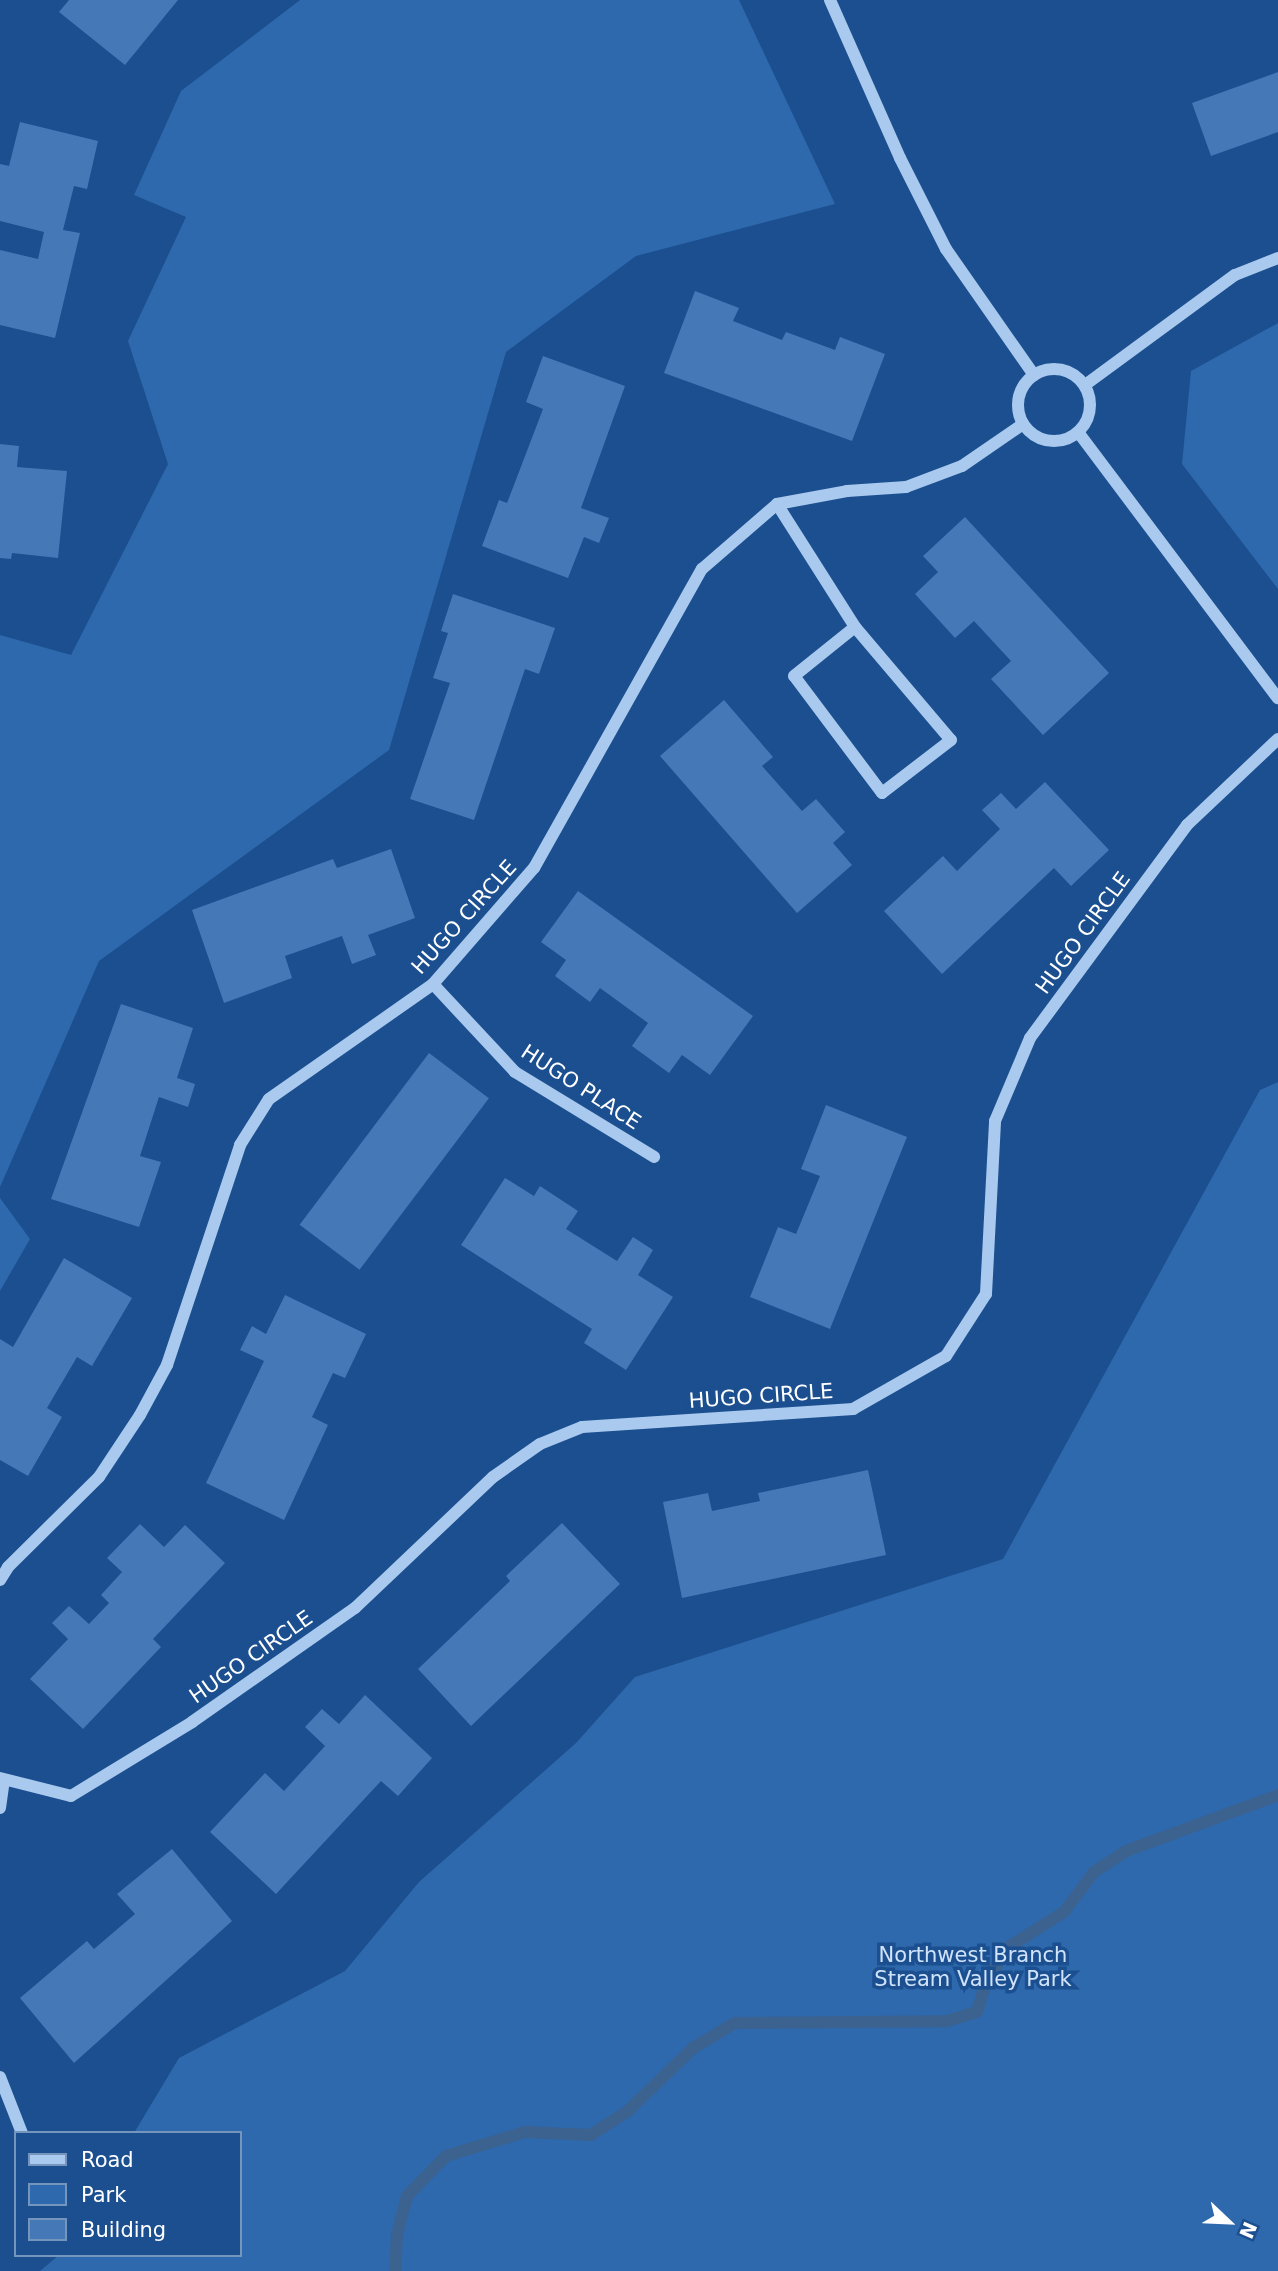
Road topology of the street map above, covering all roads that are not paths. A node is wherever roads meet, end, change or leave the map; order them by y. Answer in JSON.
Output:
{"nodes":[{"id":1,"x":830,"y":0,"type":"edge"},
{"id":2,"x":1278,"y":258,"type":"edge"},
{"id":3,"x":1034,"y":375,"type":"junction"},
{"id":4,"x":1085,"y":385,"type":"junction"},
{"id":5,"x":1023,"y":424,"type":"junction"},
{"id":6,"x":1078,"y":432,"type":"junction"},
{"id":7,"x":777,"y":503,"type":"junction"},
{"id":8,"x":855,"y":627,"type":"junction"},
{"id":9,"x":1278,"y":698,"type":"edge"},
{"id":10,"x":1278,"y":739,"type":"edge"},
{"id":11,"x":433,"y":984,"type":"junction"},
{"id":12,"x":654,"y":1157,"type":"dead end"},
{"id":13,"x":0,"y":1580,"type":"edge"},
{"id":14,"x":2,"y":1780,"type":"edge"},
{"id":15,"x":0,"y":1808,"type":"edge"},
{"id":16,"x":0,"y":2077,"type":"edge"},
{"id":17,"x":21,"y":2131,"type":"edge"}],
"edges":[{"from":1,"to":3,"type":"street"},
{"from":2,"to":4,"type":"street"},
{"from":3,"to":4,"type":"street"},
{"from":3,"to":5,"type":"street"},
{"from":4,"to":6,"type":"street"},
{"from":5,"to":6,"type":"street"},
{"from":5,"to":7,"type":"street"},
{"from":6,"to":9,"type":"street"},
{"from":7,"to":8,"type":"street"},
{"from":7,"to":11,"type":"street","name":"HUGO CIRCLE"},
{"from":8,"to":8,"type":"street"},
{"from":10,"to":14,"type":"street","name":"HUGO CIRCLE"},
{"from":11,"to":12,"type":"street","name":"HUGO PLACE"},
{"from":11,"to":13,"type":"street","name":"HUGO CIRCLE"},
{"from":14,"to":15,"type":"street","name":"HUGO CIRCLE"},
{"from":16,"to":17,"type":"street"}]}
